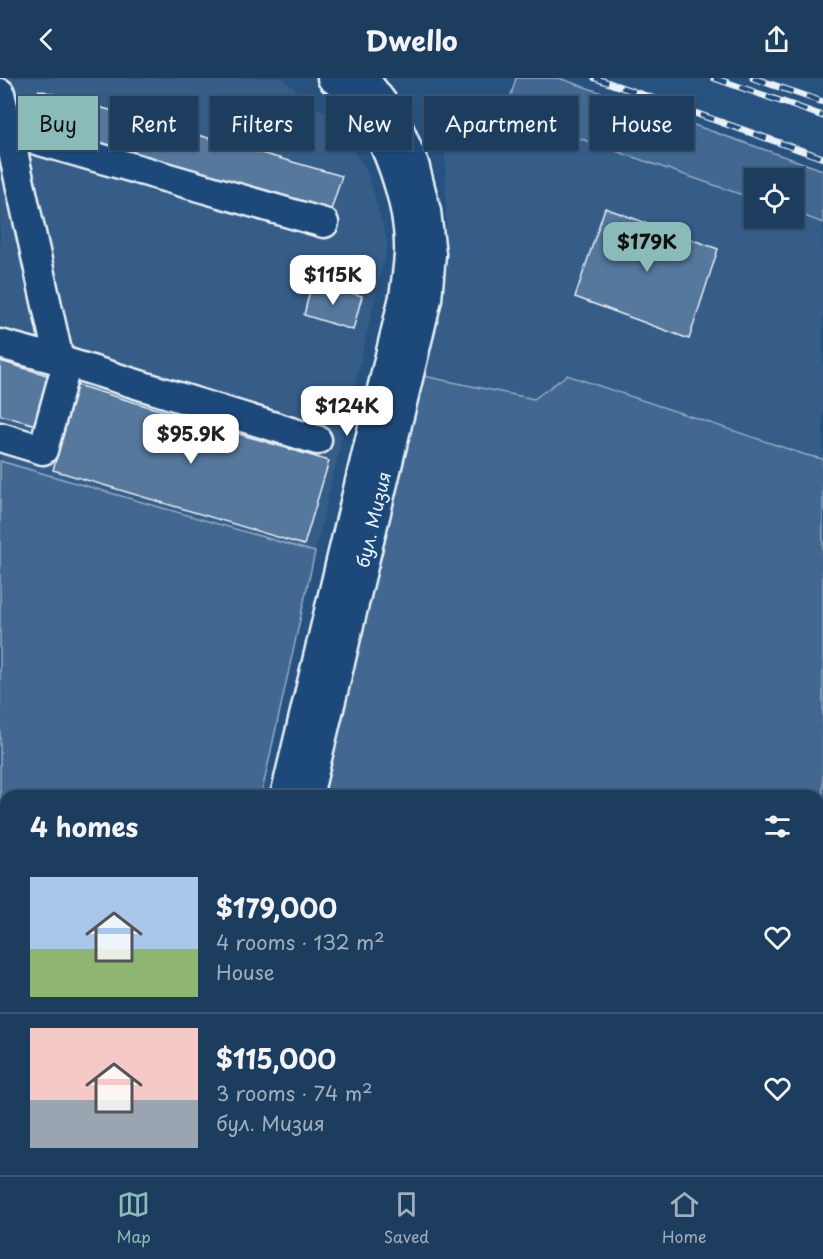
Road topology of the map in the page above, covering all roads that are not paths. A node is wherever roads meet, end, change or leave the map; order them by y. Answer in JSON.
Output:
{"nodes":[{"id":1,"x":332,"y":78,"type":"edge"},
{"id":2,"x":364,"y":78,"type":"edge"},
{"id":3,"x":0,"y":93,"type":"edge"},
{"id":4,"x":9,"y":132,"type":"junction"},
{"id":5,"x":324,"y":223,"type":"dead end"},
{"id":6,"x":0,"y":344,"type":"edge"},
{"id":7,"x":63,"y":362,"type":"junction"},
{"id":8,"x":0,"y":437,"type":"edge"},
{"id":9,"x":317,"y":440,"type":"dead end"},
{"id":10,"x":286,"y":790,"type":"edge"},
{"id":11,"x":309,"y":790,"type":"edge"}],
"edges":[{"from":1,"to":10,"type":"street"},
{"from":2,"to":11,"type":"street","name":"бул. Мизия"},
{"from":3,"to":4,"type":"street"},
{"from":4,"to":5,"type":"street"},
{"from":4,"to":7,"type":"street"},
{"from":6,"to":7,"type":"street"},
{"from":7,"to":8,"type":"street"},
{"from":7,"to":9,"type":"street"}]}
